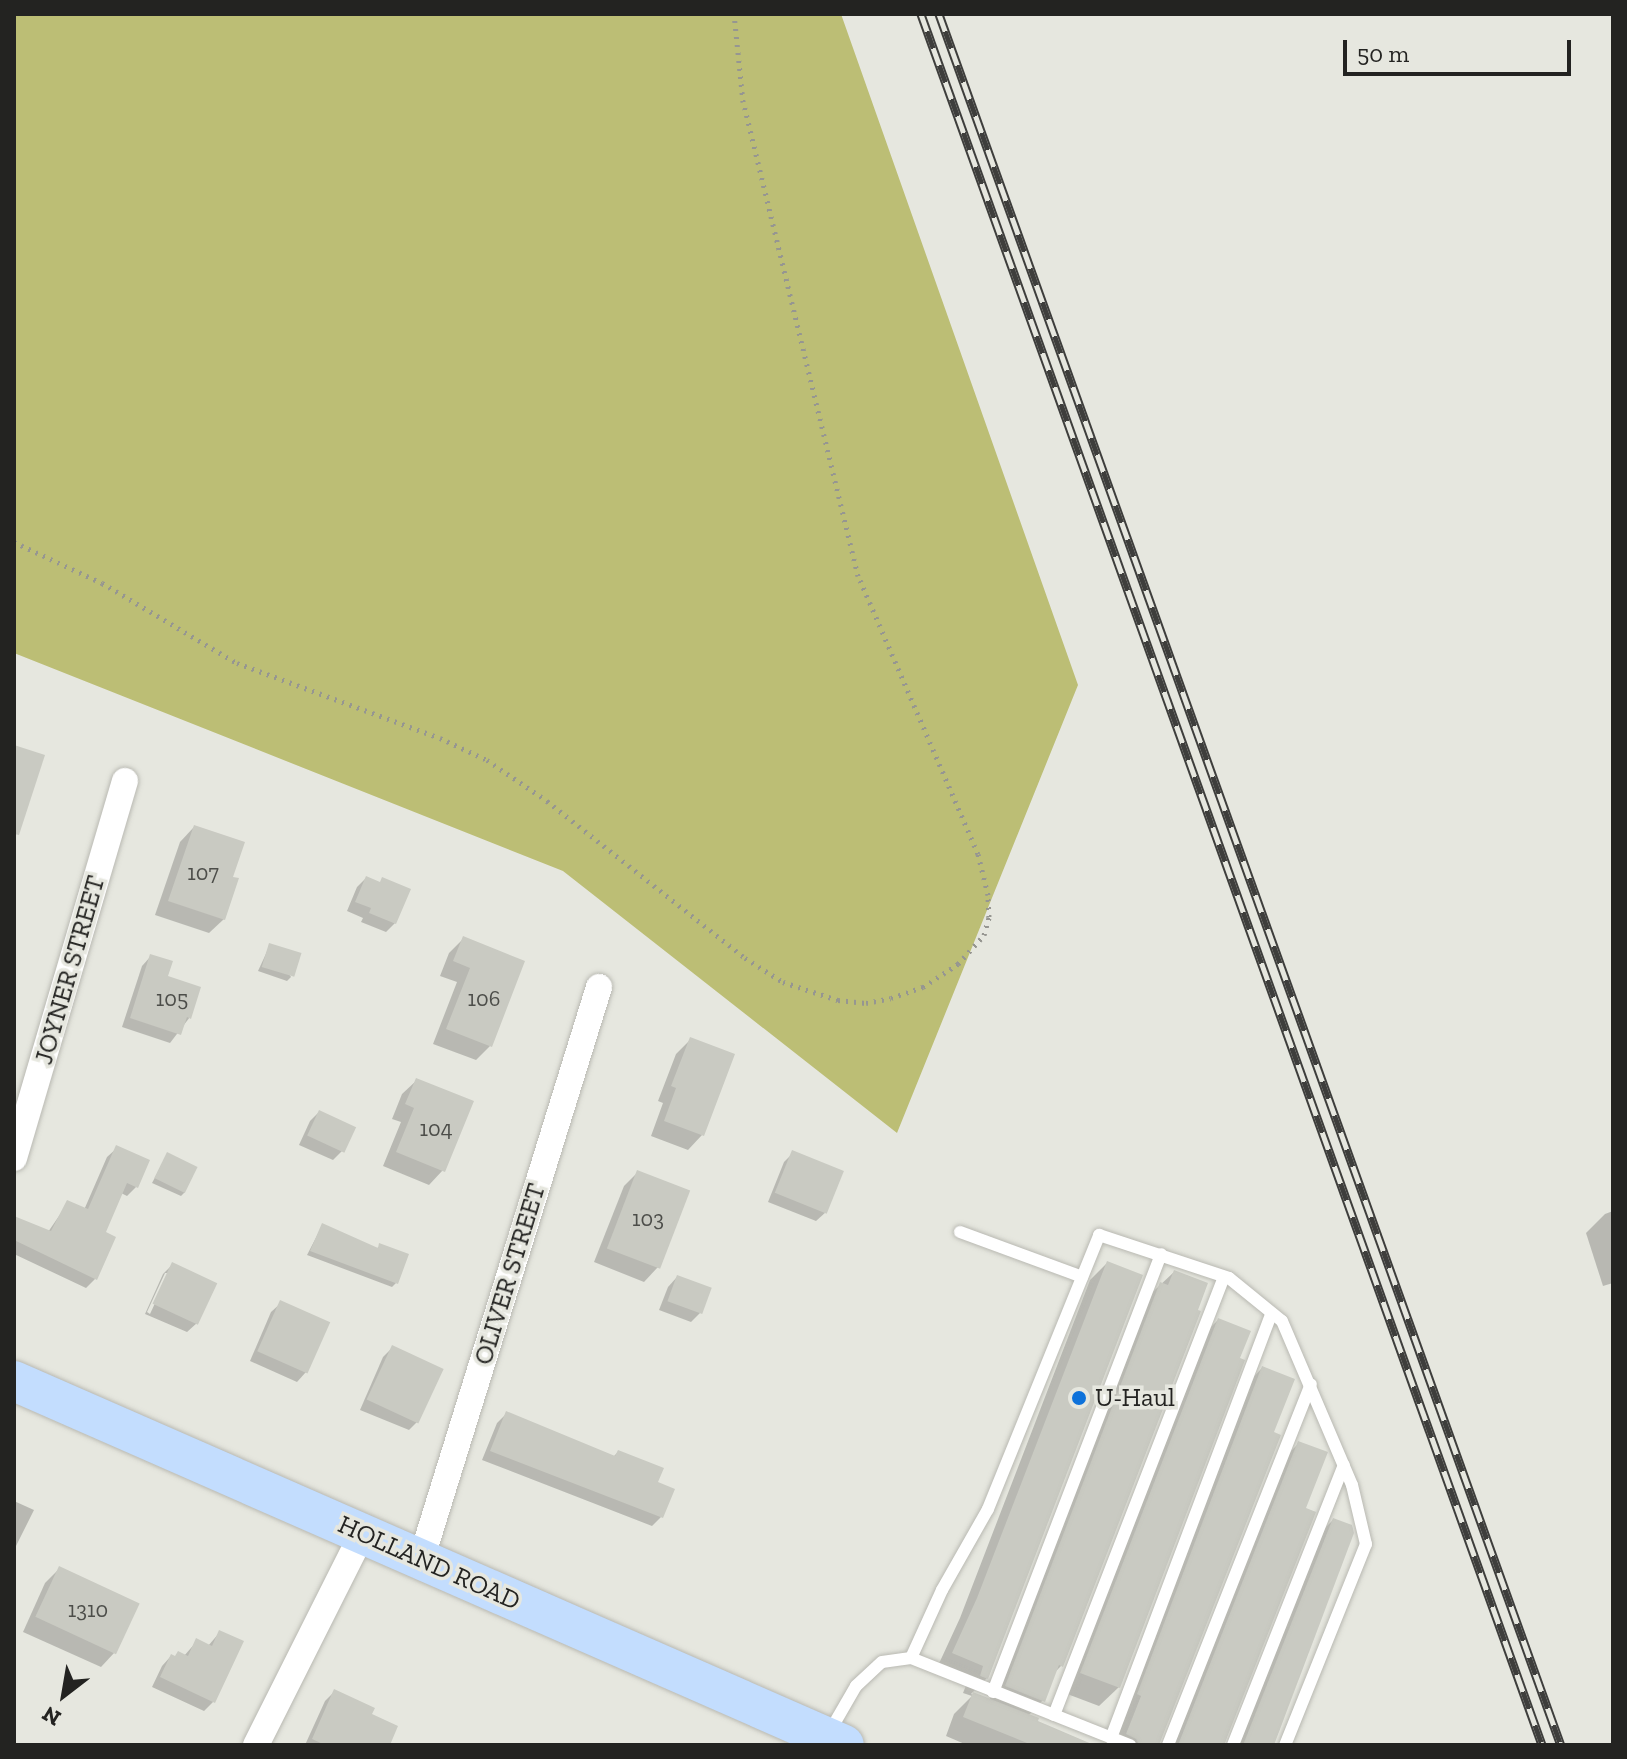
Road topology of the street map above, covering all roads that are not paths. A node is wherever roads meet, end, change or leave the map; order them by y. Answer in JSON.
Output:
{"nodes":[{"id":1,"x":125,"y":781,"type":"dead end"},
{"id":2,"x":599,"y":987,"type":"dead end"},
{"id":3,"x":14,"y":1158,"type":"edge"},
{"id":4,"x":960,"y":1232,"type":"dead end"},
{"id":5,"x":1161,"y":1254,"type":"junction"},
{"id":6,"x":1082,"y":1277,"type":"junction"},
{"id":7,"x":1224,"y":1277,"type":"junction"},
{"id":8,"x":1272,"y":1313,"type":"junction"},
{"id":9,"x":14,"y":1381,"type":"edge"},
{"id":10,"x":1311,"y":1384,"type":"junction"},
{"id":11,"x":1344,"y":1465,"type":"junction"},
{"id":12,"x":362,"y":1534,"type":"junction"},
{"id":13,"x":421,"y":1560,"type":"junction"},
{"id":14,"x":911,"y":1658,"type":"junction"},
{"id":15,"x":993,"y":1692,"type":"junction"},
{"id":16,"x":1054,"y":1715,"type":"junction"},
{"id":17,"x":1111,"y":1738,"type":"junction"},
{"id":18,"x":836,"y":1742,"type":"edge"},
{"id":19,"x":256,"y":1745,"type":"edge"},
{"id":20,"x":1130,"y":1745,"type":"edge"},
{"id":21,"x":1168,"y":1745,"type":"edge"},
{"id":22,"x":1233,"y":1745,"type":"edge"},
{"id":23,"x":1285,"y":1745,"type":"edge"}],
"edges":[{"from":1,"to":3,"type":"street","name":"JOYNER STREET"},
{"from":2,"to":13,"type":"street","name":"OLIVER STREET"},
{"from":4,"to":6,"type":"lane"},
{"from":5,"to":6,"type":"lane"},
{"from":5,"to":7,"type":"lane"},
{"from":5,"to":15,"type":"lane"},
{"from":6,"to":14,"type":"lane"},
{"from":7,"to":8,"type":"lane"},
{"from":7,"to":16,"type":"lane"},
{"from":8,"to":10,"type":"lane"},
{"from":8,"to":17,"type":"lane"},
{"from":9,"to":12,"type":"main road","name":"HOLLAND ROAD"},
{"from":10,"to":11,"type":"lane"},
{"from":10,"to":21,"type":"lane"},
{"from":11,"to":22,"type":"lane"},
{"from":11,"to":23,"type":"lane"},
{"from":12,"to":13,"type":"main road","name":"HOLLAND ROAD"},
{"from":12,"to":19,"type":"street"},
{"from":13,"to":18,"type":"main road","name":"HOLLAND ROAD"},
{"from":14,"to":15,"type":"lane"},
{"from":14,"to":18,"type":"lane"},
{"from":15,"to":16,"type":"lane"},
{"from":16,"to":17,"type":"lane"},
{"from":17,"to":20,"type":"lane"}]}
